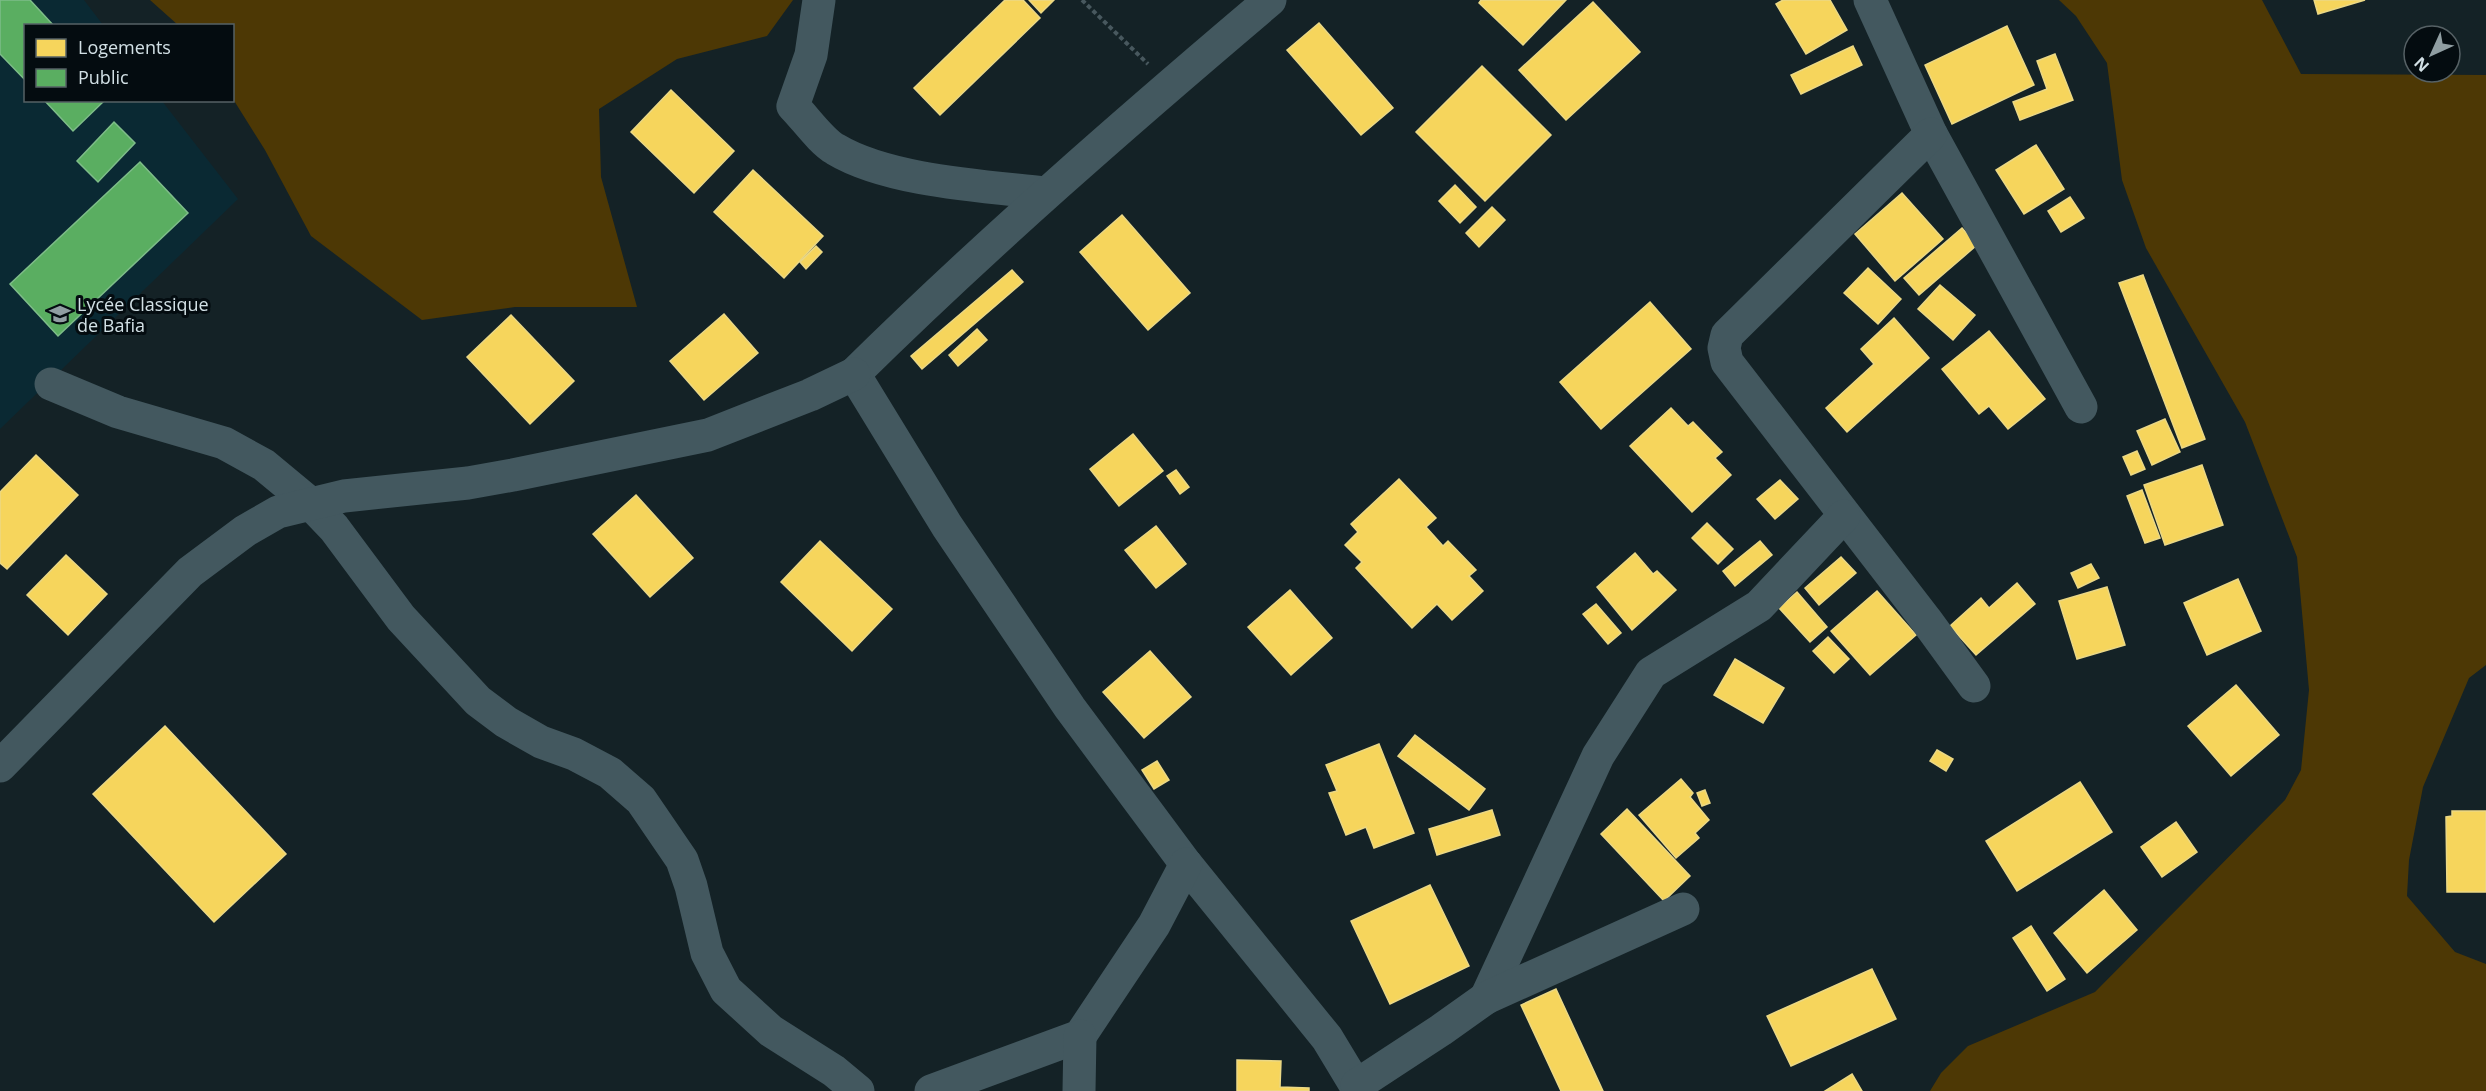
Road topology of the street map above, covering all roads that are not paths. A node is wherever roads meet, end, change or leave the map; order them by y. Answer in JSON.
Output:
{"nodes":[{"id":1,"x":819,"y":0,"type":"edge"},
{"id":2,"x":1270,"y":0,"type":"edge"},
{"id":3,"x":1870,"y":0,"type":"edge"},
{"id":4,"x":1931,"y":134,"type":"junction"},
{"id":5,"x":1045,"y":193,"type":"junction"},
{"id":6,"x":854,"y":374,"type":"junction"},
{"id":7,"x":51,"y":384,"type":"dead end"},
{"id":8,"x":2081,"y":407,"type":"dead end"},
{"id":9,"x":311,"y":504,"type":"junction"},
{"id":10,"x":1844,"y":516,"type":"junction"},
{"id":11,"x":1974,"y":686,"type":"dead end"},
{"id":12,"x":0,"y":766,"type":"edge"},
{"id":13,"x":1186,"y":864,"type":"junction"},
{"id":14,"x":1683,"y":909,"type":"dead end"},
{"id":15,"x":1486,"y":998,"type":"junction"},
{"id":16,"x":1080,"y":1036,"type":"junction"},
{"id":17,"x":1358,"y":1088,"type":"edge"},
{"id":18,"x":858,"y":1091,"type":"edge"},
{"id":19,"x":931,"y":1091,"type":"edge"},
{"id":20,"x":1079,"y":1091,"type":"edge"}],
"edges":[{"from":1,"to":5,"type":"street"},
{"from":2,"to":5,"type":"street"},
{"from":3,"to":4,"type":"street"},
{"from":4,"to":8,"type":"street"},
{"from":4,"to":10,"type":"street"},
{"from":5,"to":6,"type":"street"},
{"from":6,"to":9,"type":"street"},
{"from":6,"to":13,"type":"street"},
{"from":7,"to":9,"type":"street"},
{"from":9,"to":12,"type":"street"},
{"from":9,"to":18,"type":"street"},
{"from":10,"to":11,"type":"street"},
{"from":10,"to":15,"type":"street"},
{"from":13,"to":16,"type":"street"},
{"from":13,"to":17,"type":"street"},
{"from":14,"to":15,"type":"street"},
{"from":15,"to":17,"type":"street"},
{"from":16,"to":19,"type":"street"},
{"from":16,"to":20,"type":"street"}]}
